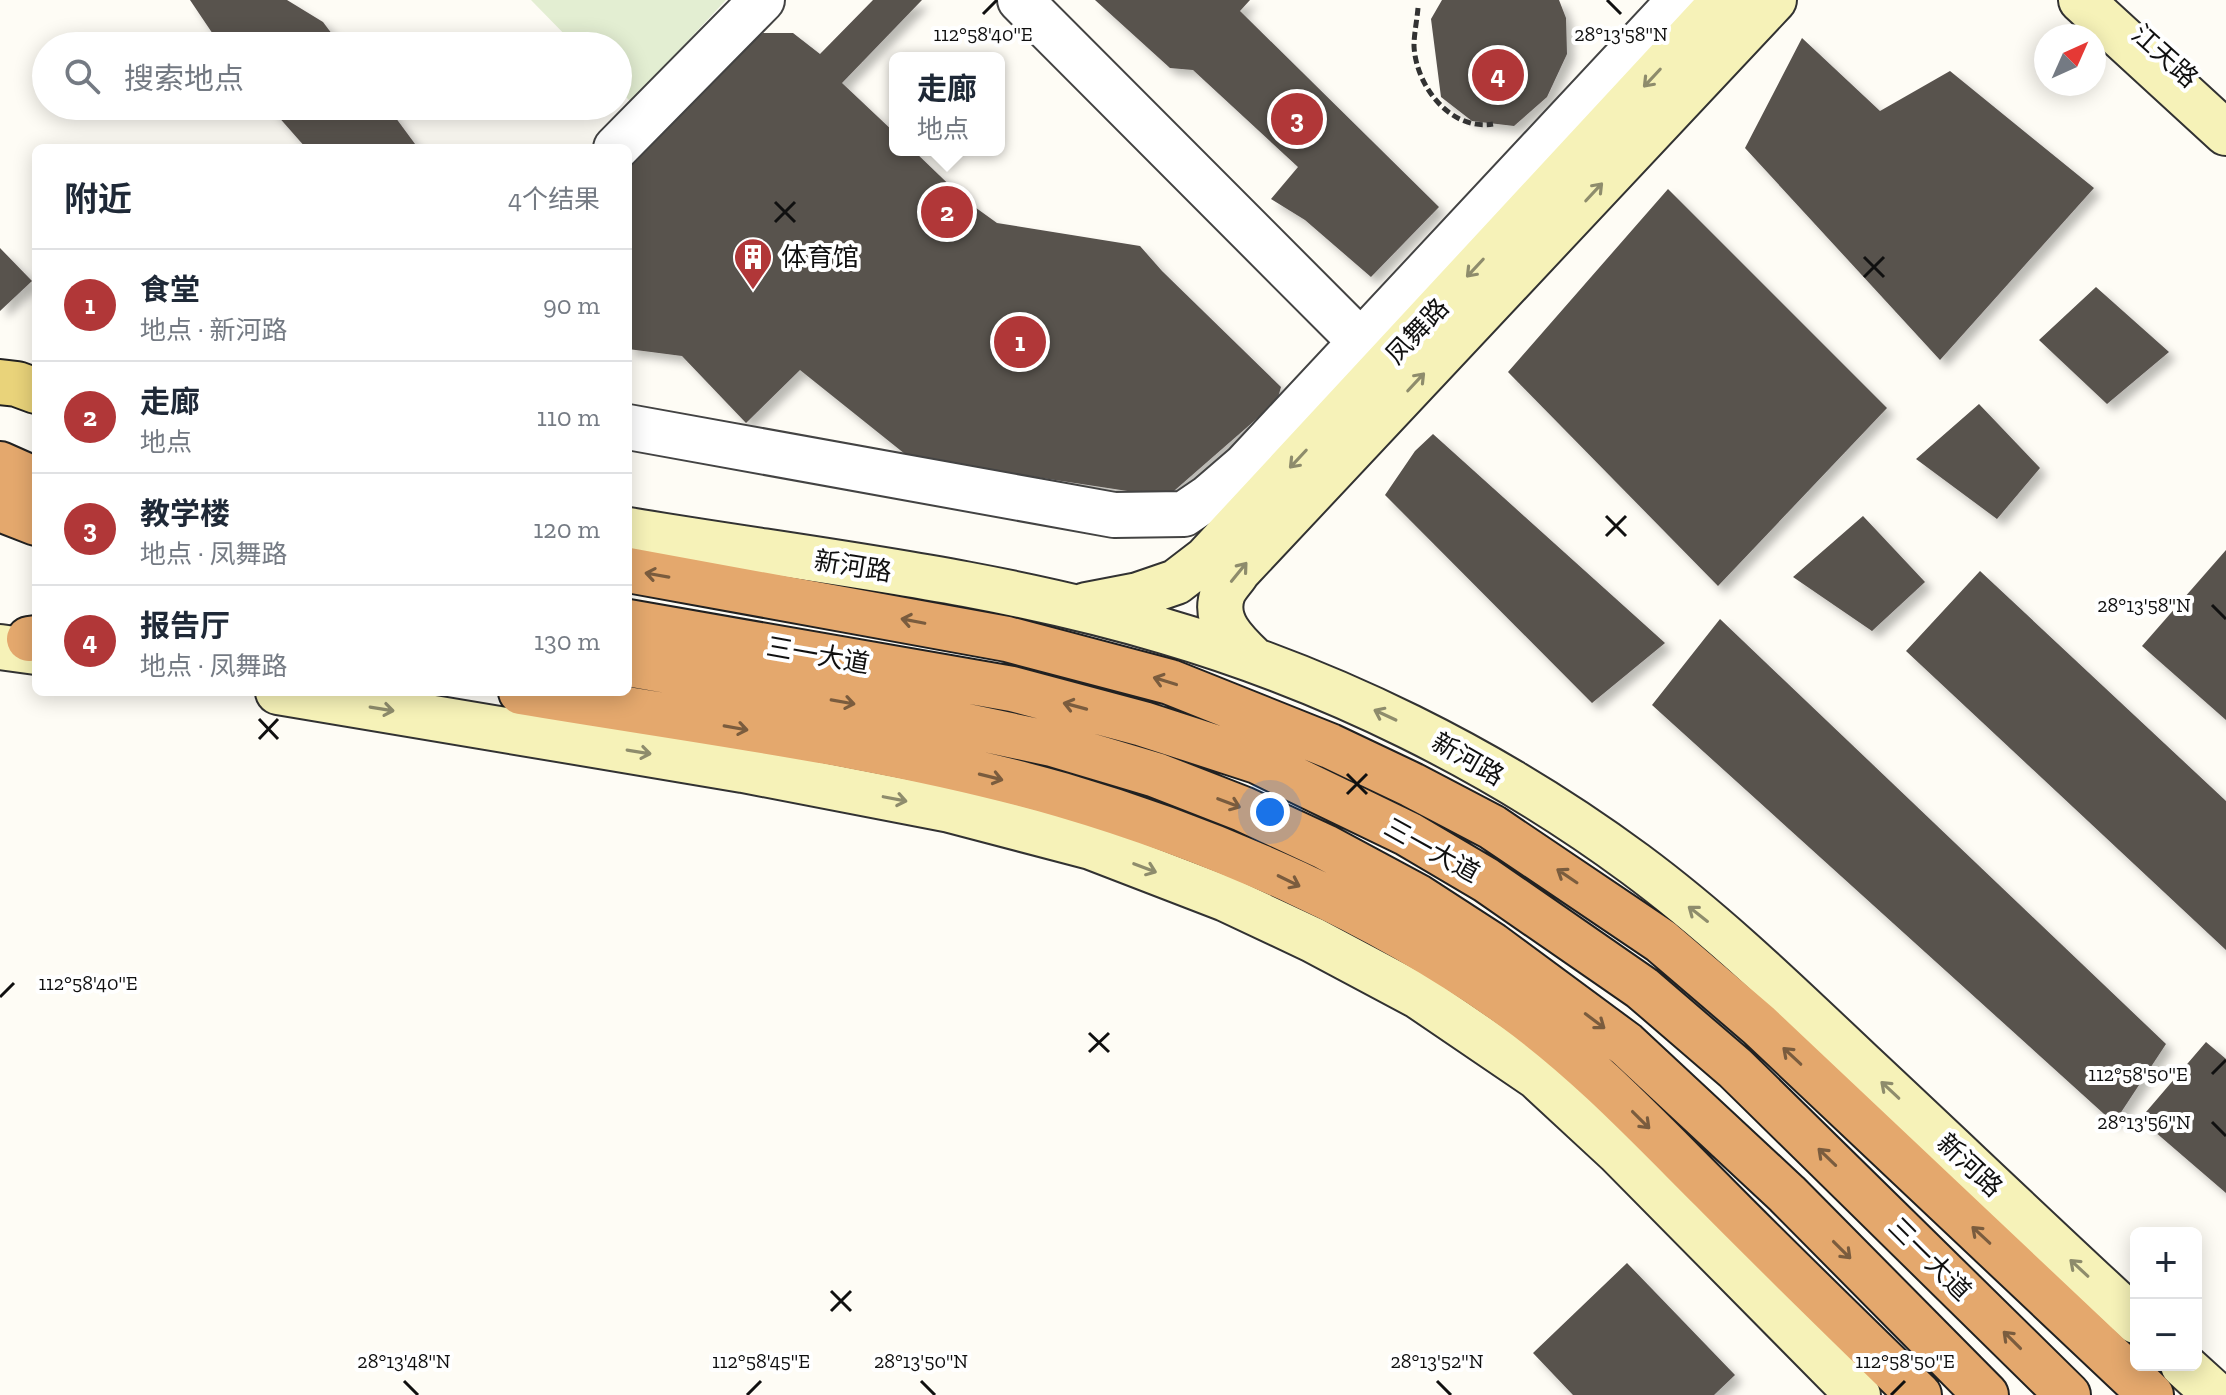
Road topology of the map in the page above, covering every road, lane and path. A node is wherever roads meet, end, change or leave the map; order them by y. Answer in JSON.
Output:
{"nodes":[{"id":1,"x":762,"y":0,"type":"edge"},
{"id":2,"x":1020,"y":0,"type":"edge"},
{"id":3,"x":1680,"y":0,"type":"edge"},
{"id":4,"x":1724,"y":0,"type":"edge"},
{"id":5,"x":1774,"y":0,"type":"edge"},
{"id":6,"x":2081,"y":0,"type":"edge"},
{"id":7,"x":2105,"y":0,"type":"edge"},
{"id":8,"x":1418,"y":8,"type":"dead end"},
{"id":9,"x":2226,"y":111,"type":"edge"},
{"id":10,"x":1493,"y":124,"type":"dead end"},
{"id":11,"x":2226,"y":133,"type":"edge"},
{"id":12,"x":620,"y":144,"type":"edge"},
{"id":13,"x":1361,"y":342,"type":"junction"},
{"id":14,"x":632,"y":428,"type":"edge"},
{"id":15,"x":0,"y":464,"type":"edge"},
{"id":16,"x":32,"y":478,"type":"edge"},
{"id":17,"x":0,"y":509,"type":"edge"},
{"id":18,"x":32,"y":521,"type":"edge"},
{"id":19,"x":632,"y":531,"type":"edge"},
{"id":20,"x":632,"y":571,"type":"edge"},
{"id":21,"x":1076,"y":607,"type":"junction"},
{"id":22,"x":632,"y":623,"type":"edge"},
{"id":23,"x":1254,"y":660,"type":"junction"},
{"id":24,"x":632,"y":665,"type":"edge"},
{"id":25,"x":302,"y":696,"type":"edge"},
{"id":26,"x":545,"y":696,"type":"edge"},
{"id":27,"x":1228,"y":706,"type":"junction"},
{"id":28,"x":1352,"y":807,"type":"junction"},
{"id":29,"x":1171,"y":831,"type":"junction"},
{"id":30,"x":1325,"y":847,"type":"junction"},
{"id":31,"x":1515,"y":899,"type":"junction"},
{"id":32,"x":1492,"y":945,"type":"junction"},
{"id":33,"x":1670,"y":950,"type":"junction"},
{"id":34,"x":1593,"y":1073,"type":"junction"},
{"id":35,"x":2130,"y":1315,"type":"edge"},
{"id":36,"x":2190,"y":1371,"type":"edge"},
{"id":37,"x":1858,"y":1395,"type":"edge"},
{"id":38,"x":1919,"y":1395,"type":"edge"},
{"id":39,"x":1986,"y":1395,"type":"edge"},
{"id":40,"x":2068,"y":1395,"type":"edge"},
{"id":41,"x":2151,"y":1395,"type":"edge"},
{"id":42,"x":2216,"y":1395,"type":"edge"}],
"edges":[{"from":1,"to":12,"type":"street"},
{"from":2,"to":13,"type":"street"},
{"from":3,"to":13,"type":"street"},
{"from":4,"to":21,"type":"street","name":"凤舞路","one_way":true},
{"from":23,"to":5,"type":"street","name":"凤舞路","one_way":true},
{"from":6,"to":11,"type":"street","name":"江天路"},
{"from":7,"to":9,"type":"street","name":"江天路"},
{"from":8,"to":10,"type":"path"},
{"from":13,"to":14,"type":"street"},
{"from":15,"to":16,"type":"highway"},
{"from":17,"to":18,"type":"highway"},
{"from":19,"to":21,"type":"street","name":"新河路"},
{"from":27,"to":20,"type":"highway","one_way":true},
{"from":21,"to":23,"type":"street","name":"新河路"},
{"from":28,"to":22,"type":"highway","name":"三一大道","one_way":true},
{"from":35,"to":23,"type":"street","name":"新河路","one_way":true},
{"from":24,"to":30,"type":"highway","name":"三一大道","one_way":true},
{"from":25,"to":37,"type":"street","one_way":true},
{"from":26,"to":29,"type":"highway","one_way":true},
{"from":27,"to":28,"type":"highway"},
{"from":33,"to":27,"type":"highway","one_way":true},
{"from":28,"to":31,"type":"highway","name":"三一大道"},
{"from":29,"to":30,"type":"highway"},
{"from":29,"to":34,"type":"highway","one_way":true},
{"from":30,"to":32,"type":"highway","name":"三一大道"},
{"from":31,"to":33,"type":"highway"},
{"from":40,"to":31,"type":"highway","name":"三一大道","one_way":true},
{"from":32,"to":34,"type":"highway"},
{"from":32,"to":39,"type":"highway","name":"三一大道","one_way":true},
{"from":41,"to":33,"type":"highway","one_way":true},
{"from":34,"to":38,"type":"highway","one_way":true},
{"from":36,"to":42,"type":"street"}]}
